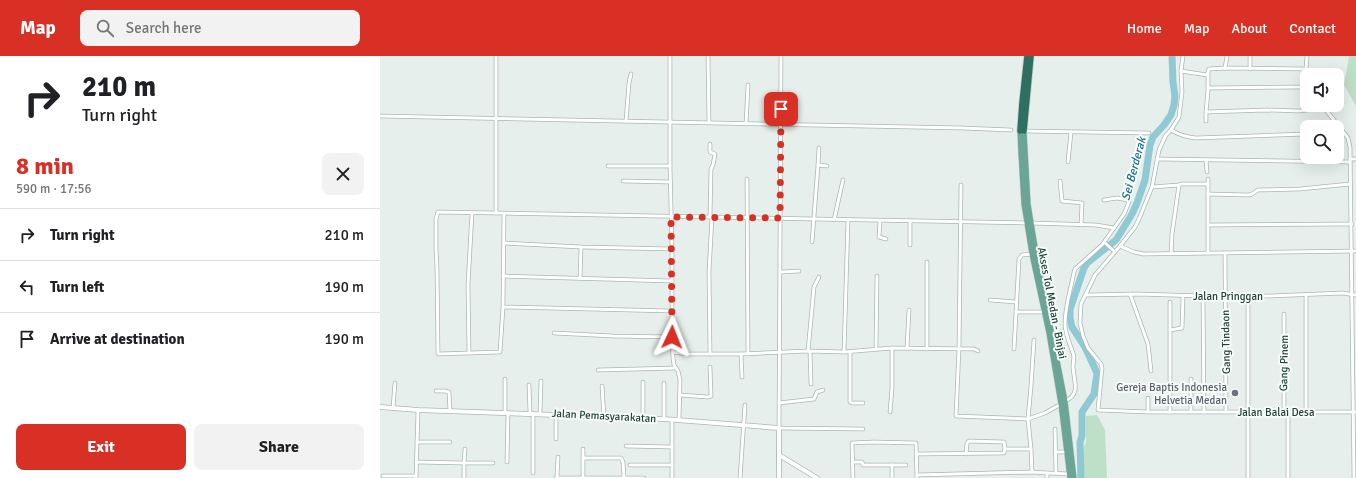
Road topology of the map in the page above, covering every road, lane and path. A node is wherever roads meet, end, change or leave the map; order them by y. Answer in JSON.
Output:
{"nodes":[{"id":1,"x":496,"y":56,"type":"edge"},
{"id":2,"x":670,"y":56,"type":"edge"},
{"id":3,"x":708,"y":56,"type":"edge"},
{"id":4,"x":781,"y":56,"type":"edge"},
{"id":5,"x":1027,"y":56,"type":"edge"},
{"id":6,"x":1031,"y":56,"type":"edge"},
{"id":7,"x":1184,"y":56,"type":"edge"},
{"id":8,"x":1227,"y":56,"type":"edge"},
{"id":9,"x":1250,"y":56,"type":"edge"},
{"id":10,"x":1307,"y":56,"type":"edge"},
{"id":11,"x":1225,"y":68,"type":"junction"},
{"id":12,"x":1306,"y":68,"type":"edge"},
{"id":13,"x":1250,"y":69,"type":"junction"},
{"id":14,"x":1300,"y":69,"type":"edge"},
{"id":15,"x":1181,"y":71,"type":"junction"},
{"id":16,"x":631,"y":74,"type":"dead end"},
{"id":17,"x":1208,"y":74,"type":"junction"},
{"id":18,"x":748,"y":85,"type":"dead end"},
{"id":19,"x":1300,"y":87,"type":"edge"},
{"id":20,"x":1208,"y":88,"type":"junction"},
{"id":21,"x":1300,"y":111,"type":"edge"},
{"id":22,"x":1206,"y":112,"type":"junction"},
{"id":23,"x":380,"y":116,"type":"edge"},
{"id":24,"x":496,"y":118,"type":"junction"},
{"id":25,"x":626,"y":120,"type":"junction"},
{"id":26,"x":1206,"y":121,"type":"dead end"},
{"id":27,"x":670,"y":122,"type":"junction"},
{"id":28,"x":709,"y":123,"type":"junction"},
{"id":29,"x":746,"y":124,"type":"junction"},
{"id":30,"x":781,"y":124,"type":"junction"},
{"id":31,"x":1011,"y":130,"type":"dead end"},
{"id":32,"x":1171,"y":130,"type":"junction"},
{"id":33,"x":1022,"y":131,"type":"junction"},
{"id":34,"x":1070,"y":132,"type":"junction"},
{"id":35,"x":1150,"y":133,"type":"dead end"},
{"id":36,"x":1300,"y":134,"type":"edge"},
{"id":37,"x":1344,"y":136,"type":"edge"},
{"id":38,"x":710,"y":144,"type":"dead end"},
{"id":39,"x":819,"y":148,"type":"dead end"},
{"id":40,"x":1157,"y":159,"type":"junction"},
{"id":41,"x":1356,"y":159,"type":"edge"},
{"id":42,"x":1206,"y":160,"type":"junction"},
{"id":43,"x":1350,"y":160,"type":"junction"},
{"id":44,"x":1068,"y":162,"type":"dead end"},
{"id":45,"x":608,"y":166,"type":"dead end"},
{"id":46,"x":670,"y":166,"type":"junction"},
{"id":47,"x":818,"y":166,"type":"junction"},
{"id":48,"x":827,"y":166,"type":"dead end"},
{"id":49,"x":1207,"y":172,"type":"dead end"},
{"id":50,"x":747,"y":179,"type":"dead end"},
{"id":51,"x":842,"y":180,"type":"dead end"},
{"id":52,"x":623,"y":181,"type":"dead end"},
{"id":53,"x":1060,"y":181,"type":"dead end"},
{"id":54,"x":670,"y":182,"type":"junction"},
{"id":55,"x":1350,"y":184,"type":"junction"},
{"id":56,"x":961,"y":185,"type":"dead end"},
{"id":57,"x":1179,"y":185,"type":"junction"},
{"id":58,"x":1152,"y":187,"type":"junction"},
{"id":59,"x":1208,"y":194,"type":"junction"},
{"id":60,"x":1104,"y":200,"type":"dead end"},
{"id":61,"x":1351,"y":208,"type":"junction"},
{"id":62,"x":1356,"y":208,"type":"edge"},
{"id":63,"x":472,"y":213,"type":"junction"},
{"id":64,"x":496,"y":213,"type":"junction"},
{"id":65,"x":504,"y":213,"type":"junction"},
{"id":66,"x":671,"y":217,"type":"junction"},
{"id":67,"x":711,"y":217,"type":"junction"},
{"id":68,"x":748,"y":218,"type":"junction"},
{"id":69,"x":780,"y":218,"type":"junction"},
{"id":70,"x":814,"y":219,"type":"junction"},
{"id":71,"x":834,"y":220,"type":"junction"},
{"id":72,"x":848,"y":220,"type":"junction"},
{"id":73,"x":880,"y":221,"type":"junction"},
{"id":74,"x":910,"y":221,"type":"junction"},
{"id":75,"x":960,"y":222,"type":"junction"},
{"id":76,"x":1029,"y":223,"type":"junction"},
{"id":77,"x":1352,"y":224,"type":"junction"},
{"id":78,"x":1081,"y":225,"type":"junction"},
{"id":79,"x":1209,"y":225,"type":"junction"},
{"id":80,"x":1114,"y":228,"type":"junction"},
{"id":81,"x":886,"y":239,"type":"dead end"},
{"id":82,"x":812,"y":242,"type":"dead end"},
{"id":83,"x":504,"y":243,"type":"junction"},
{"id":84,"x":1105,"y":243,"type":"junction"},
{"id":85,"x":910,"y":245,"type":"dead end"},
{"id":86,"x":1120,"y":246,"type":"junction"},
{"id":87,"x":581,"y":247,"type":"junction"},
{"id":88,"x":672,"y":249,"type":"junction"},
{"id":89,"x":1114,"y":251,"type":"junction"},
{"id":90,"x":1356,"y":251,"type":"edge"},
{"id":91,"x":1351,"y":252,"type":"junction"},
{"id":92,"x":1208,"y":253,"type":"junction"},
{"id":93,"x":1225,"y":253,"type":"junction"},
{"id":94,"x":1032,"y":254,"type":"junction"},
{"id":95,"x":1171,"y":254,"type":"junction"},
{"id":96,"x":927,"y":262,"type":"dead end"},
{"id":97,"x":799,"y":271,"type":"dead end"},
{"id":98,"x":781,"y":272,"type":"junction"},
{"id":99,"x":503,"y":276,"type":"junction"},
{"id":100,"x":877,"y":276,"type":"dead end"},
{"id":101,"x":819,"y":277,"type":"dead end"},
{"id":102,"x":580,"y":278,"type":"junction"},
{"id":103,"x":672,"y":281,"type":"junction"},
{"id":104,"x":1040,"y":282,"type":"junction"},
{"id":105,"x":1130,"y":294,"type":"junction"},
{"id":106,"x":1306,"y":294,"type":"junction"},
{"id":107,"x":1086,"y":295,"type":"junction"},
{"id":108,"x":1354,"y":295,"type":"edge"},
{"id":109,"x":1183,"y":296,"type":"junction"},
{"id":110,"x":1203,"y":296,"type":"junction"},
{"id":111,"x":1225,"y":296,"type":"junction"},
{"id":112,"x":1248,"y":296,"type":"junction"},
{"id":113,"x":990,"y":300,"type":"dead end"},
{"id":114,"x":1016,"y":302,"type":"junction"},
{"id":115,"x":1170,"y":302,"type":"dead end"},
{"id":116,"x":503,"y":307,"type":"junction"},
{"id":117,"x":909,"y":310,"type":"dead end"},
{"id":118,"x":672,"y":311,"type":"junction"},
{"id":119,"x":1016,"y":312,"type":"junction"},
{"id":120,"x":1044,"y":312,"type":"junction"},
{"id":121,"x":1284,"y":314,"type":"dead end"},
{"id":122,"x":1170,"y":330,"type":"junction"},
{"id":123,"x":554,"y":333,"type":"dead end"},
{"id":124,"x":672,"y":337,"type":"junction"},
{"id":125,"x":1034,"y":340,"type":"dead end"},
{"id":126,"x":892,"y":348,"type":"junction"},
{"id":127,"x":907,"y":348,"type":"junction"},
{"id":128,"x":876,"y":349,"type":"junction"},
{"id":129,"x":927,"y":349,"type":"junction"},
{"id":130,"x":959,"y":349,"type":"junction"},
{"id":131,"x":1014,"y":349,"type":"dead end"},
{"id":132,"x":809,"y":351,"type":"junction"},
{"id":133,"x":978,"y":351,"type":"dead end"},
{"id":134,"x":673,"y":352,"type":"junction"},
{"id":135,"x":844,"y":352,"type":"junction"},
{"id":136,"x":850,"y":352,"type":"junction"},
{"id":137,"x":469,"y":353,"type":"junction"},
{"id":138,"x":710,"y":353,"type":"junction"},
{"id":139,"x":779,"y":353,"type":"junction"},
{"id":140,"x":741,"y":354,"type":"junction"},
{"id":141,"x":748,"y":354,"type":"junction"},
{"id":142,"x":710,"y":367,"type":"dead end"},
{"id":143,"x":676,"y":368,"type":"junction"},
{"id":144,"x":598,"y":370,"type":"dead end"},
{"id":145,"x":1152,"y":371,"type":"dead end"},
{"id":146,"x":742,"y":377,"type":"dead end"},
{"id":147,"x":505,"y":379,"type":"dead end"},
{"id":148,"x":1192,"y":379,"type":"dead end"},
{"id":149,"x":541,"y":381,"type":"dead end"},
{"id":150,"x":643,"y":382,"type":"dead end"},
{"id":151,"x":395,"y":383,"type":"dead end"},
{"id":152,"x":664,"y":383,"type":"dead end"},
{"id":153,"x":811,"y":384,"type":"dead end"},
{"id":154,"x":529,"y":385,"type":"dead end"},
{"id":155,"x":602,"y":386,"type":"dead end"},
{"id":156,"x":823,"y":390,"type":"dead end"},
{"id":157,"x":436,"y":391,"type":"dead end"},
{"id":158,"x":680,"y":395,"type":"junction"},
{"id":159,"x":1148,"y":398,"type":"dead end"},
{"id":160,"x":779,"y":402,"type":"junction"},
{"id":161,"x":1063,"y":402,"type":"junction"},
{"id":162,"x":863,"y":403,"type":"dead end"},
{"id":163,"x":745,"y":406,"type":"dead end"},
{"id":164,"x":380,"y":407,"type":"edge"},
{"id":165,"x":394,"y":408,"type":"junction"},
{"id":166,"x":418,"y":410,"type":"junction"},
{"id":167,"x":450,"y":411,"type":"junction"},
{"id":168,"x":1306,"y":411,"type":"junction"},
{"id":169,"x":890,"y":412,"type":"dead end"},
{"id":170,"x":1148,"y":412,"type":"junction"},
{"id":171,"x":1170,"y":412,"type":"junction"},
{"id":172,"x":1191,"y":412,"type":"junction"},
{"id":173,"x":1204,"y":412,"type":"junction"},
{"id":174,"x":1226,"y":412,"type":"junction"},
{"id":175,"x":1248,"y":412,"type":"junction"},
{"id":176,"x":1284,"y":412,"type":"junction"},
{"id":177,"x":1288,"y":412,"type":"junction"},
{"id":178,"x":1354,"y":412,"type":"edge"},
{"id":179,"x":507,"y":413,"type":"junction"},
{"id":180,"x":540,"y":413,"type":"junction"},
{"id":181,"x":532,"y":414,"type":"junction"},
{"id":182,"x":556,"y":414,"type":"junction"},
{"id":183,"x":604,"y":417,"type":"junction"},
{"id":184,"x":642,"y":418,"type":"junction"},
{"id":185,"x":664,"y":419,"type":"junction"},
{"id":186,"x":1028,"y":419,"type":"junction"},
{"id":187,"x":672,"y":420,"type":"junction"},
{"id":188,"x":679,"y":420,"type":"junction"},
{"id":189,"x":745,"y":426,"type":"junction"},
{"id":190,"x":779,"y":428,"type":"junction"},
{"id":191,"x":863,"y":429,"type":"dead end"},
{"id":192,"x":1055,"y":429,"type":"dead end"},
{"id":193,"x":556,"y":438,"type":"dead end"},
{"id":194,"x":417,"y":442,"type":"junction"},
{"id":195,"x":450,"y":442,"type":"dead end"},
{"id":196,"x":626,"y":446,"type":"dead end"},
{"id":197,"x":672,"y":447,"type":"junction"},
{"id":198,"x":464,"y":449,"type":"dead end"},
{"id":199,"x":583,"y":449,"type":"dead end"},
{"id":200,"x":1005,"y":449,"type":"junction"},
{"id":201,"x":1031,"y":449,"type":"junction"},
{"id":202,"x":1056,"y":452,"type":"junction"},
{"id":203,"x":1069,"y":452,"type":"junction"},
{"id":204,"x":916,"y":454,"type":"junction"},
{"id":205,"x":966,"y":454,"type":"junction"},
{"id":206,"x":779,"y":455,"type":"junction"},
{"id":207,"x":558,"y":457,"type":"dead end"},
{"id":208,"x":583,"y":458,"type":"junction"},
{"id":209,"x":416,"y":462,"type":"junction"},
{"id":210,"x":507,"y":462,"type":"dead end"},
{"id":211,"x":852,"y":462,"type":"junction"},
{"id":212,"x":464,"y":463,"type":"junction"},
{"id":213,"x":493,"y":463,"type":"dead end"},
{"id":214,"x":630,"y":465,"type":"dead end"},
{"id":215,"x":672,"y":465,"type":"junction"},
{"id":216,"x":892,"y":465,"type":"junction"},
{"id":217,"x":906,"y":465,"type":"dead end"},
{"id":218,"x":1024,"y":472,"type":"junction"},
{"id":219,"x":1032,"y":472,"type":"junction"},
{"id":220,"x":533,"y":473,"type":"dead end"},
{"id":221,"x":970,"y":473,"type":"junction"},
{"id":222,"x":992,"y":473,"type":"junction"},
{"id":223,"x":1014,"y":473,"type":"junction"},
{"id":224,"x":1047,"y":473,"type":"junction"},
{"id":225,"x":1056,"y":473,"type":"junction"},
{"id":226,"x":383,"y":476,"type":"dead end"},
{"id":227,"x":917,"y":476,"type":"edge"},
{"id":228,"x":1069,"y":476,"type":"edge"},
{"id":229,"x":416,"y":477,"type":"edge"},
{"id":230,"x":624,"y":477,"type":"edge"},
{"id":231,"x":464,"y":478,"type":"edge"},
{"id":232,"x":557,"y":478,"type":"edge"},
{"id":233,"x":580,"y":478,"type":"edge"},
{"id":234,"x":583,"y":478,"type":"edge"},
{"id":235,"x":619,"y":478,"type":"edge"},
{"id":236,"x":644,"y":478,"type":"edge"},
{"id":237,"x":672,"y":478,"type":"edge"},
{"id":238,"x":740,"y":478,"type":"edge"},
{"id":239,"x":779,"y":478,"type":"edge"},
{"id":240,"x":817,"y":478,"type":"edge"},
{"id":241,"x":853,"y":478,"type":"edge"},
{"id":242,"x":892,"y":478,"type":"edge"},
{"id":243,"x":970,"y":478,"type":"edge"},
{"id":244,"x":992,"y":478,"type":"edge"},
{"id":245,"x":1014,"y":478,"type":"edge"},
{"id":246,"x":1025,"y":478,"type":"edge"},
{"id":247,"x":1047,"y":478,"type":"edge"},
{"id":248,"x":1074,"y":478,"type":"edge"},
{"id":249,"x":1248,"y":478,"type":"edge"},
{"id":250,"x":1288,"y":478,"type":"edge"},
{"id":251,"x":1354,"y":478,"type":"edge"}],
"edges":[{"from":1,"to":24,"type":"street"},
{"from":2,"to":27,"type":"street"},
{"from":3,"to":28,"type":"street"},
{"from":4,"to":30,"type":"street"},
{"from":5,"to":33,"type":"highway"},
{"from":6,"to":33,"type":"highway"},
{"from":7,"to":15,"type":"street"},
{"from":8,"to":11,"type":"street"},
{"from":9,"to":13,"type":"street"},
{"from":10,"to":12,"type":"street"},
{"from":11,"to":13,"type":"street"},
{"from":11,"to":17,"type":"street"},
{"from":13,"to":14,"type":"street"},
{"from":15,"to":17,"type":"street"},
{"from":15,"to":32,"type":"street"},
{"from":16,"to":25,"type":"street"},
{"from":17,"to":20,"type":"street"},
{"from":18,"to":29,"type":"street"},
{"from":19,"to":20,"type":"street"},
{"from":20,"to":22,"type":"street"},
{"from":21,"to":22,"type":"street"},
{"from":22,"to":26,"type":"street"},
{"from":23,"to":24,"type":"street"},
{"from":24,"to":25,"type":"street"},
{"from":24,"to":64,"type":"street"},
{"from":25,"to":27,"type":"street"},
{"from":27,"to":28,"type":"street"},
{"from":27,"to":46,"type":"street"},
{"from":28,"to":29,"type":"street"},
{"from":29,"to":30,"type":"street"},
{"from":30,"to":31,"type":"street"},
{"from":30,"to":69,"type":"street"},
{"from":32,"to":36,"type":"street"},
{"from":32,"to":40,"type":"street"},
{"from":33,"to":34,"type":"street"},
{"from":33,"to":76,"type":"main road","name":"Akses Tol Medan - Binjai"},
{"from":34,"to":35,"type":"street"},
{"from":34,"to":44,"type":"street"},
{"from":37,"to":43,"type":"street"},
{"from":38,"to":67,"type":"street"},
{"from":39,"to":47,"type":"street"},
{"from":40,"to":42,"type":"street"},
{"from":40,"to":58,"type":"street"},
{"from":41,"to":43,"type":"street"},
{"from":42,"to":43,"type":"street"},
{"from":42,"to":49,"type":"street"},
{"from":43,"to":55,"type":"street"},
{"from":45,"to":46,"type":"street"},
{"from":46,"to":54,"type":"street"},
{"from":47,"to":48,"type":"street"},
{"from":47,"to":70,"type":"street"},
{"from":50,"to":68,"type":"street"},
{"from":51,"to":71,"type":"street"},
{"from":52,"to":54,"type":"street"},
{"from":53,"to":78,"type":"street"},
{"from":54,"to":66,"type":"street"},
{"from":55,"to":59,"type":"street"},
{"from":55,"to":61,"type":"street"},
{"from":56,"to":75,"type":"street"},
{"from":57,"to":58,"type":"street"},
{"from":57,"to":59,"type":"street"},
{"from":57,"to":95,"type":"street"},
{"from":58,"to":86,"type":"street"},
{"from":59,"to":79,"type":"street"},
{"from":60,"to":80,"type":"street"},
{"from":61,"to":62,"type":"street"},
{"from":61,"to":77,"type":"street"},
{"from":63,"to":64,"type":"street"},
{"from":63,"to":137,"type":"street"},
{"from":63,"to":137,"type":"street"},
{"from":64,"to":65,"type":"street"},
{"from":65,"to":66,"type":"street"},
{"from":65,"to":83,"type":"street"},
{"from":66,"to":67,"type":"street"},
{"from":66,"to":88,"type":"street"},
{"from":67,"to":68,"type":"street"},
{"from":67,"to":138,"type":"street"},
{"from":68,"to":69,"type":"street"},
{"from":68,"to":141,"type":"street"},
{"from":69,"to":70,"type":"street"},
{"from":69,"to":98,"type":"street"},
{"from":70,"to":71,"type":"street"},
{"from":70,"to":82,"type":"street"},
{"from":71,"to":72,"type":"street"},
{"from":72,"to":73,"type":"street"},
{"from":72,"to":135,"type":"street"},
{"from":73,"to":74,"type":"street"},
{"from":73,"to":81,"type":"street"},
{"from":74,"to":75,"type":"street"},
{"from":74,"to":85,"type":"street"},
{"from":75,"to":76,"type":"street"},
{"from":75,"to":130,"type":"street"},
{"from":76,"to":78,"type":"street"},
{"from":76,"to":94,"type":"main road","name":"Akses Tol Medan - Binjai"},
{"from":76,"to":104,"type":"main road","name":"Akses Tol Medan - Binjai"},
{"from":77,"to":79,"type":"street"},
{"from":77,"to":91,"type":"street"},
{"from":78,"to":80,"type":"street"},
{"from":79,"to":92,"type":"street"},
{"from":80,"to":84,"type":"street"},
{"from":83,"to":87,"type":"street"},
{"from":83,"to":99,"type":"street"},
{"from":84,"to":89,"type":"street"},
{"from":84,"to":161,"type":"street"},
{"from":86,"to":89,"type":"street"},
{"from":86,"to":95,"type":"street"},
{"from":87,"to":88,"type":"street"},
{"from":87,"to":102,"type":"street"},
{"from":88,"to":103,"type":"street"},
{"from":89,"to":107,"type":"street"},
{"from":90,"to":91,"type":"street"},
{"from":91,"to":93,"type":"street"},
{"from":91,"to":108,"type":"street"},
{"from":92,"to":93,"type":"street"},
{"from":92,"to":95,"type":"street"},
{"from":93,"to":111,"type":"street","name":"Gang Tindaon"},
{"from":94,"to":104,"type":"main road","name":"Akses Tol Medan - Binjai"},
{"from":94,"to":114,"type":"street"},
{"from":96,"to":129,"type":"street"},
{"from":97,"to":98,"type":"street"},
{"from":98,"to":139,"type":"street"},
{"from":99,"to":102,"type":"street"},
{"from":99,"to":116,"type":"street"},
{"from":100,"to":128,"type":"street"},
{"from":101,"to":132,"type":"street"},
{"from":102,"to":103,"type":"street"},
{"from":103,"to":118,"type":"street"},
{"from":104,"to":120,"type":"main road","name":"Akses Tol Medan - Binjai"},
{"from":104,"to":161,"type":"main road","name":"Akses Tol Medan - Binjai"},
{"from":105,"to":107,"type":"street","name":"Jalan Pringgan"},
{"from":105,"to":109,"type":"street","name":"Jalan Pringgan"},
{"from":105,"to":145,"type":"street"},
{"from":106,"to":108,"type":"street","name":"Jalan Pringgan"},
{"from":106,"to":112,"type":"street","name":"Jalan Pringgan"},
{"from":106,"to":168,"type":"street"},
{"from":107,"to":170,"type":"street","name":"Jalan Balai Desa"},
{"from":108,"to":178,"type":"street"},
{"from":109,"to":110,"type":"street","name":"Jalan Pringgan"},
{"from":109,"to":122,"type":"street"},
{"from":110,"to":111,"type":"street","name":"Jalan Pringgan"},
{"from":110,"to":173,"type":"street"},
{"from":111,"to":112,"type":"street","name":"Jalan Pringgan"},
{"from":111,"to":174,"type":"street","name":"Gang Tindaon"},
{"from":112,"to":175,"type":"street"},
{"from":113,"to":114,"type":"street"},
{"from":114,"to":119,"type":"street"},
{"from":115,"to":122,"type":"street"},
{"from":116,"to":118,"type":"street"},
{"from":116,"to":137,"type":"street"},
{"from":117,"to":127,"type":"street"},
{"from":118,"to":124,"type":"street"},
{"from":119,"to":120,"type":"street"},
{"from":119,"to":131,"type":"street"},
{"from":120,"to":161,"type":"main road","name":"Akses Tol Medan - Binjai"},
{"from":121,"to":176,"type":"street","name":"Gang Pinem"},
{"from":122,"to":171,"type":"street"},
{"from":123,"to":124,"type":"street"},
{"from":124,"to":134,"type":"street"},
{"from":125,"to":186,"type":"street"},
{"from":126,"to":127,"type":"street"},
{"from":126,"to":128,"type":"street"},
{"from":126,"to":169,"type":"street"},
{"from":127,"to":129,"type":"street"},
{"from":128,"to":136,"type":"street"},
{"from":129,"to":130,"type":"street"},
{"from":130,"to":133,"type":"street"},
{"from":130,"to":186,"type":"street"},
{"from":132,"to":135,"type":"street"},
{"from":132,"to":139,"type":"street"},
{"from":132,"to":153,"type":"street"},
{"from":134,"to":138,"type":"street"},
{"from":134,"to":143,"type":"street"},
{"from":135,"to":136,"type":"street"},
{"from":136,"to":162,"type":"street"},
{"from":138,"to":140,"type":"street"},
{"from":139,"to":141,"type":"street"},
{"from":139,"to":160,"type":"street"},
{"from":140,"to":141,"type":"street"},
{"from":140,"to":146,"type":"street"},
{"from":142,"to":158,"type":"street"},
{"from":143,"to":144,"type":"street"},
{"from":143,"to":158,"type":"street"},
{"from":147,"to":179,"type":"street"},
{"from":148,"to":172,"type":"street"},
{"from":149,"to":180,"type":"street"},
{"from":150,"to":184,"type":"street"},
{"from":151,"to":165,"type":"street"},
{"from":152,"to":185,"type":"street"},
{"from":154,"to":181,"type":"street"},
{"from":155,"to":183,"type":"street"},
{"from":156,"to":160,"type":"street"},
{"from":157,"to":167,"type":"street"},
{"from":158,"to":188,"type":"street"},
{"from":159,"to":170,"type":"street"},
{"from":160,"to":190,"type":"street"},
{"from":161,"to":186,"type":"street"},
{"from":161,"to":203,"type":"main road","name":"Akses Tol Medan - Binjai"},
{"from":163,"to":189,"type":"street"},
{"from":164,"to":165,"type":"street","name":"Jalan Pemasyarakatan"},
{"from":165,"to":166,"type":"street","name":"Jalan Pemasyarakatan"},
{"from":166,"to":167,"type":"street","name":"Jalan Pemasyarakatan"},
{"from":166,"to":194,"type":"street"},
{"from":167,"to":179,"type":"street","name":"Jalan Pemasyarakatan"},
{"from":168,"to":177,"type":"street","name":"Jalan Balai Desa"},
{"from":168,"to":178,"type":"street","name":"Jalan Balai Desa"},
{"from":170,"to":171,"type":"street","name":"Jalan Balai Desa"},
{"from":171,"to":172,"type":"street","name":"Jalan Balai Desa"},
{"from":172,"to":173,"type":"street","name":"Jalan Balai Desa"},
{"from":173,"to":174,"type":"street","name":"Jalan Balai Desa"},
{"from":174,"to":175,"type":"street","name":"Jalan Balai Desa"},
{"from":175,"to":176,"type":"street","name":"Jalan Balai Desa"},
{"from":175,"to":249,"type":"street"},
{"from":176,"to":177,"type":"street","name":"Jalan Balai Desa"},
{"from":177,"to":250,"type":"street"},
{"from":178,"to":251,"type":"street"},
{"from":179,"to":181,"type":"street","name":"Jalan Pemasyarakatan"},
{"from":179,"to":210,"type":"street"},
{"from":180,"to":181,"type":"street","name":"Jalan Pemasyarakatan"},
{"from":180,"to":182,"type":"street","name":"Jalan Pemasyarakatan"},
{"from":181,"to":220,"type":"street"},
{"from":182,"to":183,"type":"street","name":"Jalan Pemasyarakatan"},
{"from":182,"to":193,"type":"street"},
{"from":183,"to":184,"type":"street","name":"Jalan Pemasyarakatan"},
{"from":184,"to":185,"type":"street","name":"Jalan Pemasyarakatan"},
{"from":185,"to":187,"type":"street","name":"Jalan Pemasyarakatan"},
{"from":186,"to":201,"type":"street"},
{"from":187,"to":188,"type":"street","name":"Jalan Pemasyarakatan"},
{"from":187,"to":197,"type":"street"},
{"from":188,"to":189,"type":"street","name":"Jalan Pemasyarakatan"},
{"from":189,"to":190,"type":"street","name":"Jalan Pemasyarakatan"},
{"from":189,"to":238,"type":"street"},
{"from":190,"to":191,"type":"street"},
{"from":190,"to":206,"type":"street"},
{"from":192,"to":202,"type":"street"},
{"from":194,"to":195,"type":"street"},
{"from":194,"to":209,"type":"street"},
{"from":196,"to":197,"type":"street"},
{"from":197,"to":215,"type":"street"},
{"from":198,"to":212,"type":"street"},
{"from":199,"to":208,"type":"street"},
{"from":200,"to":201,"type":"street"},
{"from":200,"to":205,"type":"street"},
{"from":200,"to":205,"type":"street"},
{"from":201,"to":219,"type":"street"},
{"from":202,"to":203,"type":"street"},
{"from":202,"to":225,"type":"street"},
{"from":203,"to":228,"type":"main road","name":"Akses Tol Medan - Binjai"},
{"from":203,"to":248,"type":"main road","name":"Akses Tol Medan - Binjai"},
{"from":204,"to":205,"type":"street"},
{"from":204,"to":211,"type":"street"},
{"from":204,"to":227,"type":"street"},
{"from":206,"to":239,"type":"street"},
{"from":206,"to":240,"type":"street"},
{"from":207,"to":232,"type":"street"},
{"from":208,"to":230,"type":"street"},
{"from":208,"to":234,"type":"street"},
{"from":209,"to":212,"type":"street"},
{"from":209,"to":229,"type":"street"},
{"from":211,"to":216,"type":"street"},
{"from":211,"to":241,"type":"street"},
{"from":212,"to":213,"type":"street"},
{"from":212,"to":231,"type":"street"},
{"from":214,"to":215,"type":"street"},
{"from":215,"to":237,"type":"street"},
{"from":216,"to":217,"type":"street"},
{"from":216,"to":242,"type":"street"},
{"from":218,"to":219,"type":"street"},
{"from":218,"to":223,"type":"street"},
{"from":218,"to":246,"type":"street"},
{"from":219,"to":224,"type":"street"},
{"from":221,"to":222,"type":"street"},
{"from":221,"to":227,"type":"street"},
{"from":221,"to":243,"type":"street"},
{"from":222,"to":223,"type":"street"},
{"from":222,"to":244,"type":"street"},
{"from":223,"to":245,"type":"street"},
{"from":224,"to":225,"type":"street"},
{"from":224,"to":247,"type":"street"},
{"from":225,"to":228,"type":"street"},
{"from":226,"to":229,"type":"street"},
{"from":230,"to":235,"type":"street"},
{"from":230,"to":236,"type":"street"},
{"from":232,"to":233,"type":"street"},
{"from":233,"to":234,"type":"street"},
{"from":234,"to":235,"type":"street"}]}
